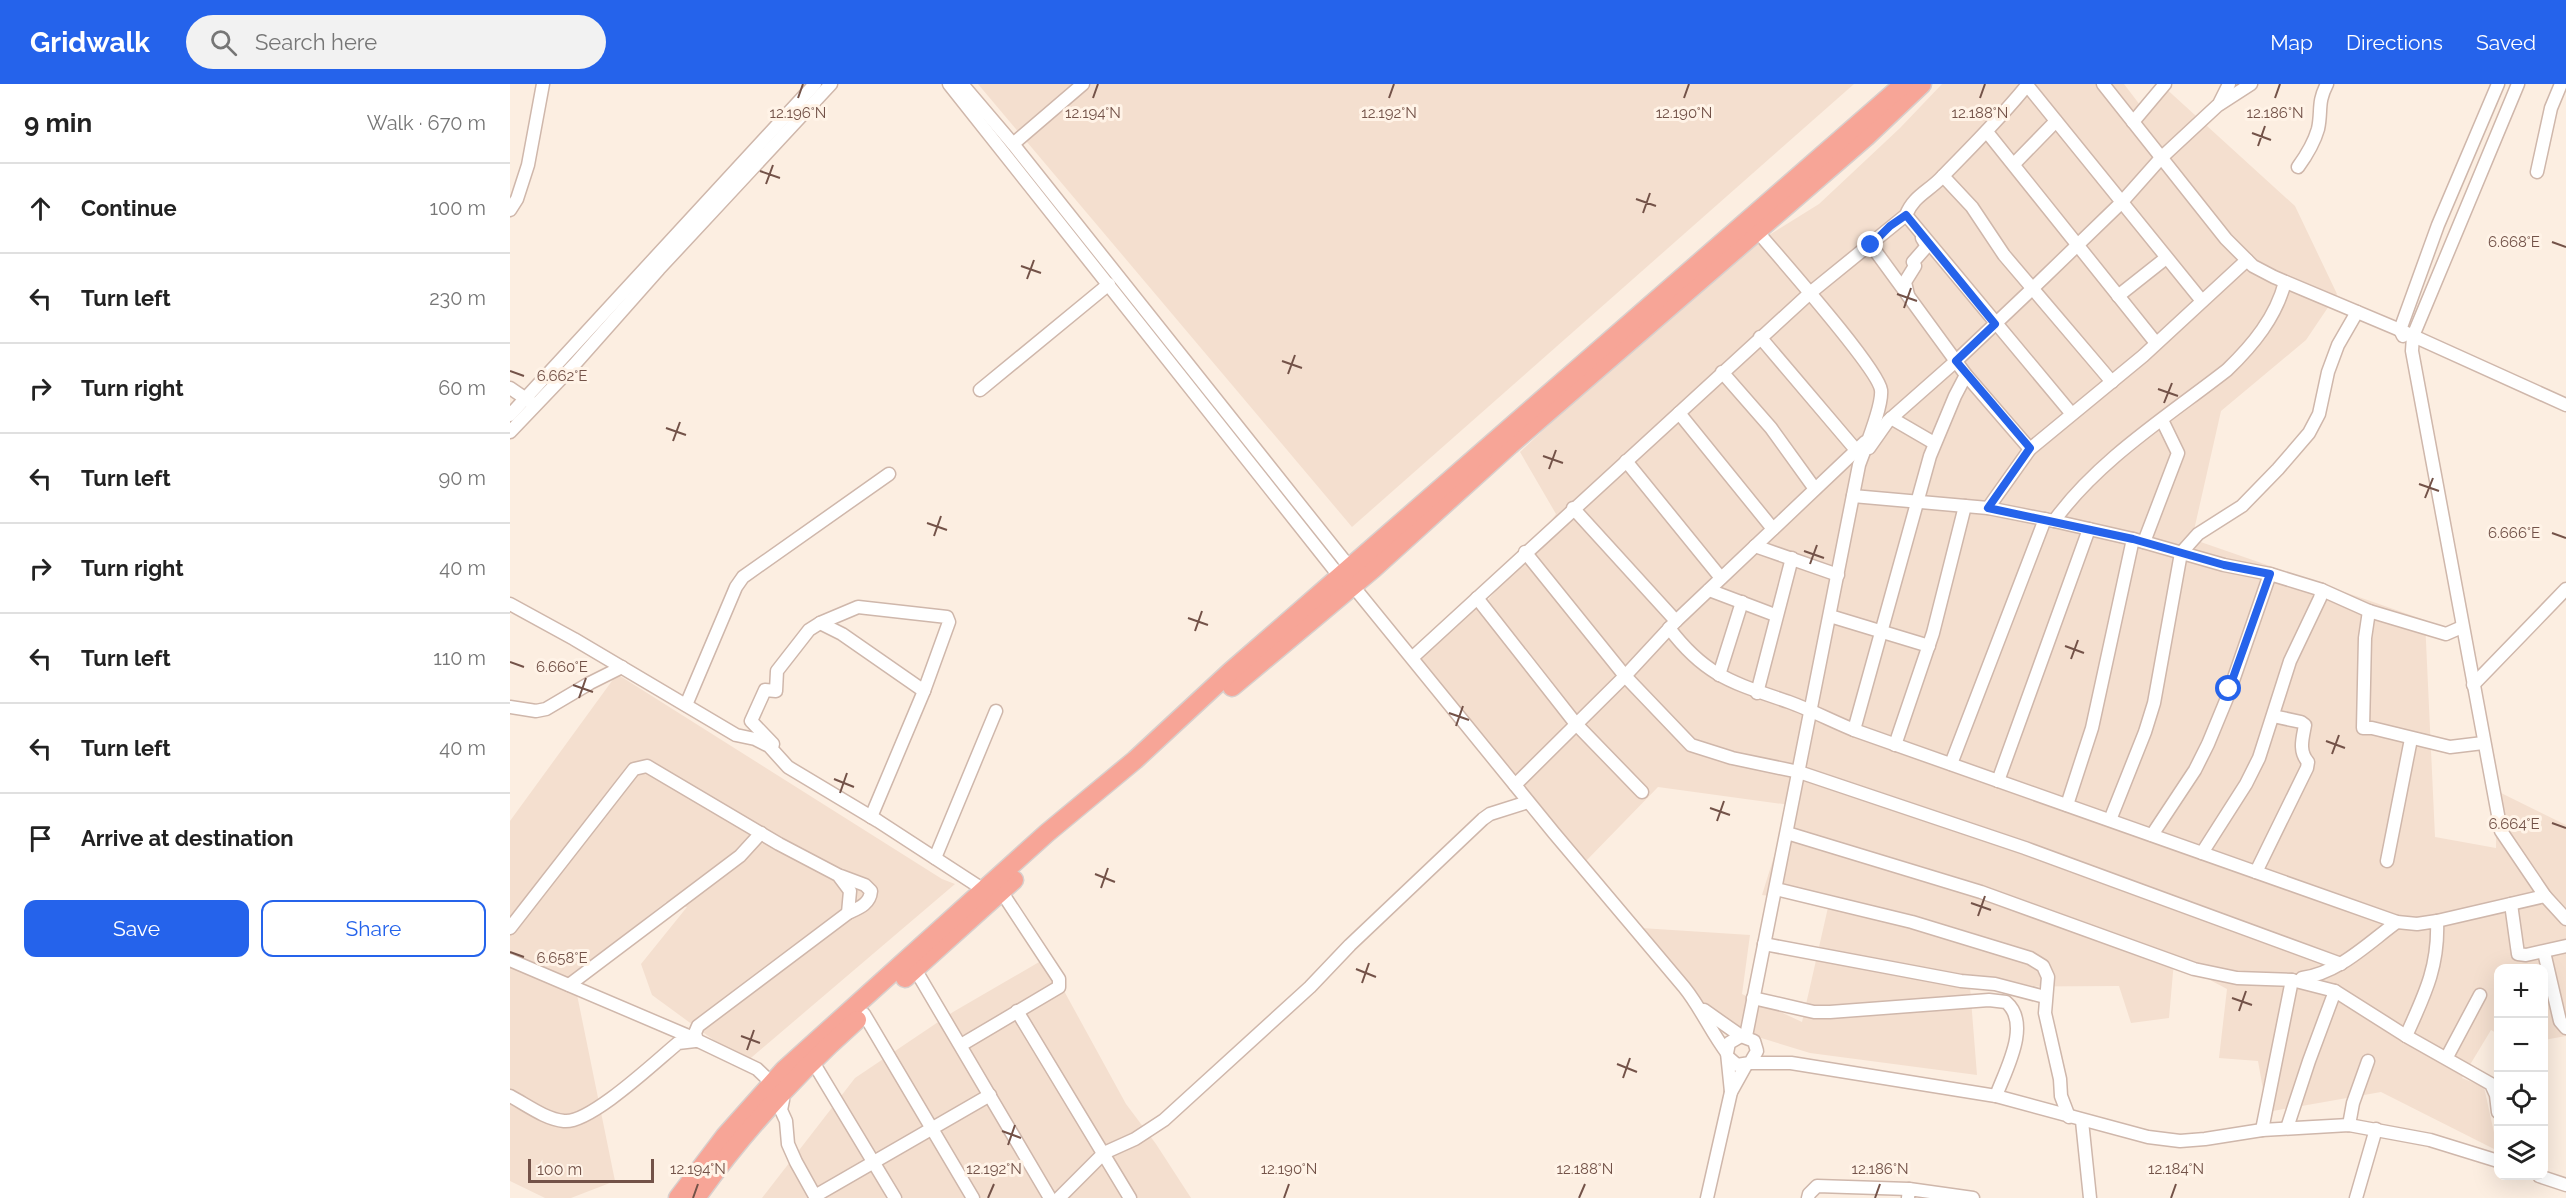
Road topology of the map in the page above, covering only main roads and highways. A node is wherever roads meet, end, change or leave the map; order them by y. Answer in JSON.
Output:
{"nodes":[{"id":1,"x":1904,"y":84,"type":"edge"},
{"id":2,"x":1922,"y":84,"type":"edge"},
{"id":3,"x":1348,"y":577,"type":"junction"},
{"id":4,"x":993,"y":891,"type":"junction"},
{"id":5,"x":777,"y":1087,"type":"junction"},
{"id":6,"x":678,"y":1198,"type":"edge"},
{"id":7,"x":696,"y":1198,"type":"edge"}],
"edges":[{"from":1,"to":3,"type":"highway"},
{"from":2,"to":3,"type":"highway"},
{"from":3,"to":4,"type":"highway"},
{"from":4,"to":5,"type":"highway"},
{"from":4,"to":5,"type":"highway"},
{"from":5,"to":6,"type":"highway"},
{"from":5,"to":7,"type":"highway"}]}
